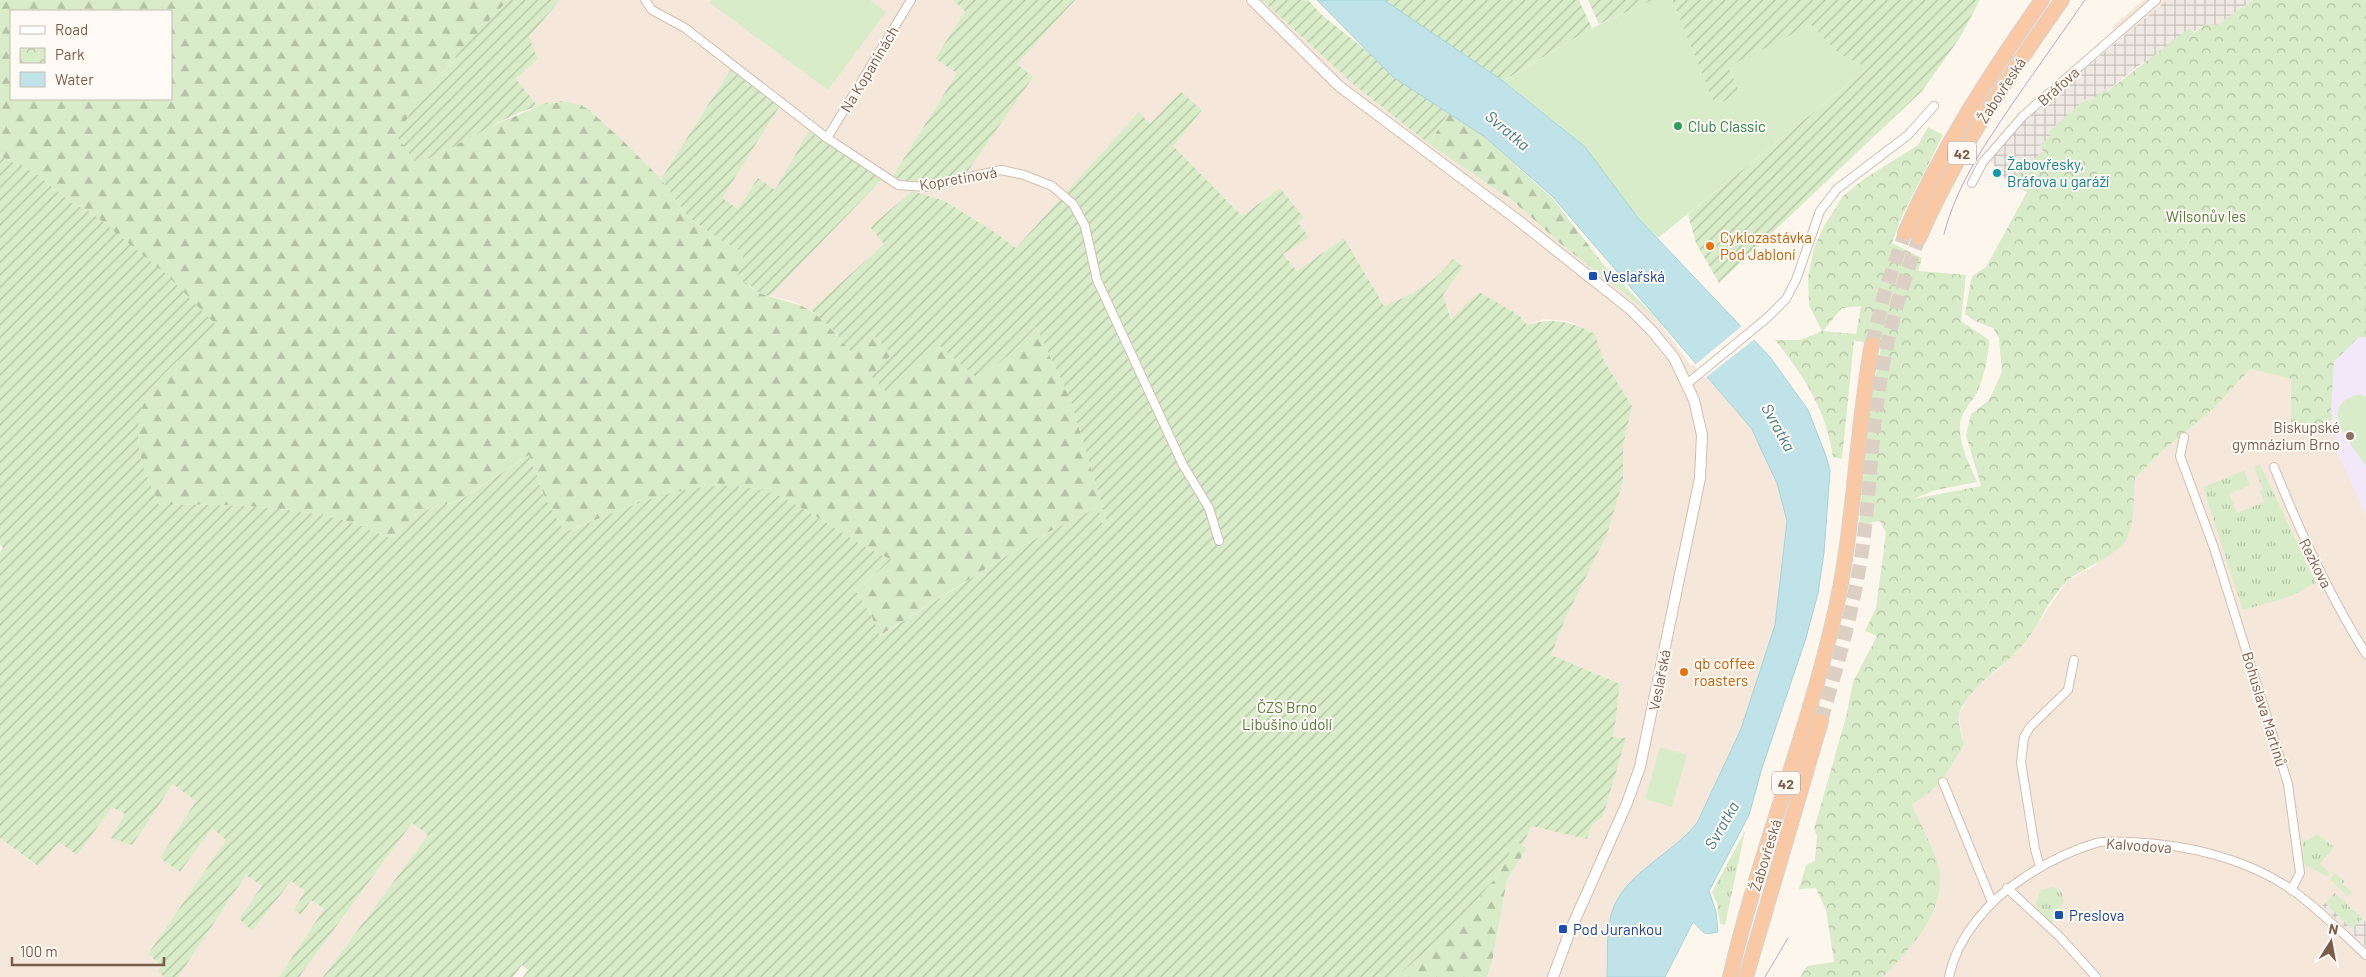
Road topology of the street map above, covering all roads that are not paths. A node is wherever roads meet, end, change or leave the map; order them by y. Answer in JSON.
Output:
{"nodes":[{"id":1,"x":645,"y":0,"type":"edge"},
{"id":2,"x":911,"y":0,"type":"edge"},
{"id":3,"x":1252,"y":0,"type":"edge"},
{"id":4,"x":2042,"y":0,"type":"edge"},
{"id":5,"x":2062,"y":0,"type":"edge"},
{"id":6,"x":2156,"y":0,"type":"edge"},
{"id":7,"x":1934,"y":106,"type":"dead end"},
{"id":8,"x":827,"y":138,"type":"junction"},
{"id":9,"x":1972,"y":183,"type":"dead end"},
{"id":10,"x":1905,"y":233,"type":"tunnel mouth"},
{"id":11,"x":1919,"y":238,"type":"tunnel mouth"},
{"id":12,"x":1872,"y":344,"type":"tunnel mouth"},
{"id":13,"x":1688,"y":383,"type":"junction"},
{"id":14,"x":2184,"y":437,"type":"dead end"},
{"id":15,"x":2274,"y":467,"type":"dead end"},
{"id":16,"x":1219,"y":541,"type":"dead end"},
{"id":17,"x":2366,"y":654,"type":"edge"},
{"id":18,"x":2074,"y":660,"type":"dead end"},
{"id":19,"x":1821,"y":721,"type":"tunnel mouth"},
{"id":20,"x":1943,"y":782,"type":"dead end"},
{"id":21,"x":2040,"y":867,"type":"junction"},
{"id":22,"x":2007,"y":888,"type":"junction"},
{"id":23,"x":2291,"y":890,"type":"junction"},
{"id":24,"x":1992,"y":902,"type":"junction"},
{"id":25,"x":2366,"y":955,"type":"edge"},
{"id":26,"x":1553,"y":977,"type":"edge"},
{"id":27,"x":1730,"y":977,"type":"edge"},
{"id":28,"x":1746,"y":977,"type":"edge"},
{"id":29,"x":1949,"y":977,"type":"edge"},
{"id":30,"x":2096,"y":977,"type":"edge"}],
"edges":[{"from":1,"to":8,"type":"street","name":"Kopretinová"},
{"from":2,"to":8,"type":"street","name":"Na Kopaninách"},
{"from":3,"to":13,"type":"street","name":"Veslařská"},
{"from":4,"to":10,"type":"highway","name":"Žabovřeská","number":"42"},
{"from":5,"to":11,"type":"highway","name":"Žabovřeská","number":"42"},
{"from":6,"to":9,"type":"street","name":"Bráfova"},
{"from":7,"to":13,"type":"street"},
{"from":8,"to":16,"type":"street","name":"Kopretinová"},
{"from":12,"to":27,"type":"highway","name":"Žabovřeská","number":"42"},
{"from":13,"to":26,"type":"street","name":"Veslařská"},
{"from":14,"to":23,"type":"street","name":"Bohuslava Martinů"},
{"from":15,"to":17,"type":"street","name":"Rezkova"},
{"from":18,"to":21,"type":"street"},
{"from":19,"to":28,"type":"highway","name":"Žabovřeská","number":"42"},
{"from":20,"to":24,"type":"street"},
{"from":21,"to":22,"type":"street","name":"Kalvodova"},
{"from":21,"to":23,"type":"street","name":"Kalvodova"},
{"from":22,"to":24,"type":"street","name":"Kalvodova"},
{"from":22,"to":30,"type":"street"},
{"from":23,"to":25,"type":"street"},
{"from":24,"to":29,"type":"street","name":"Kalvodova"}]}
